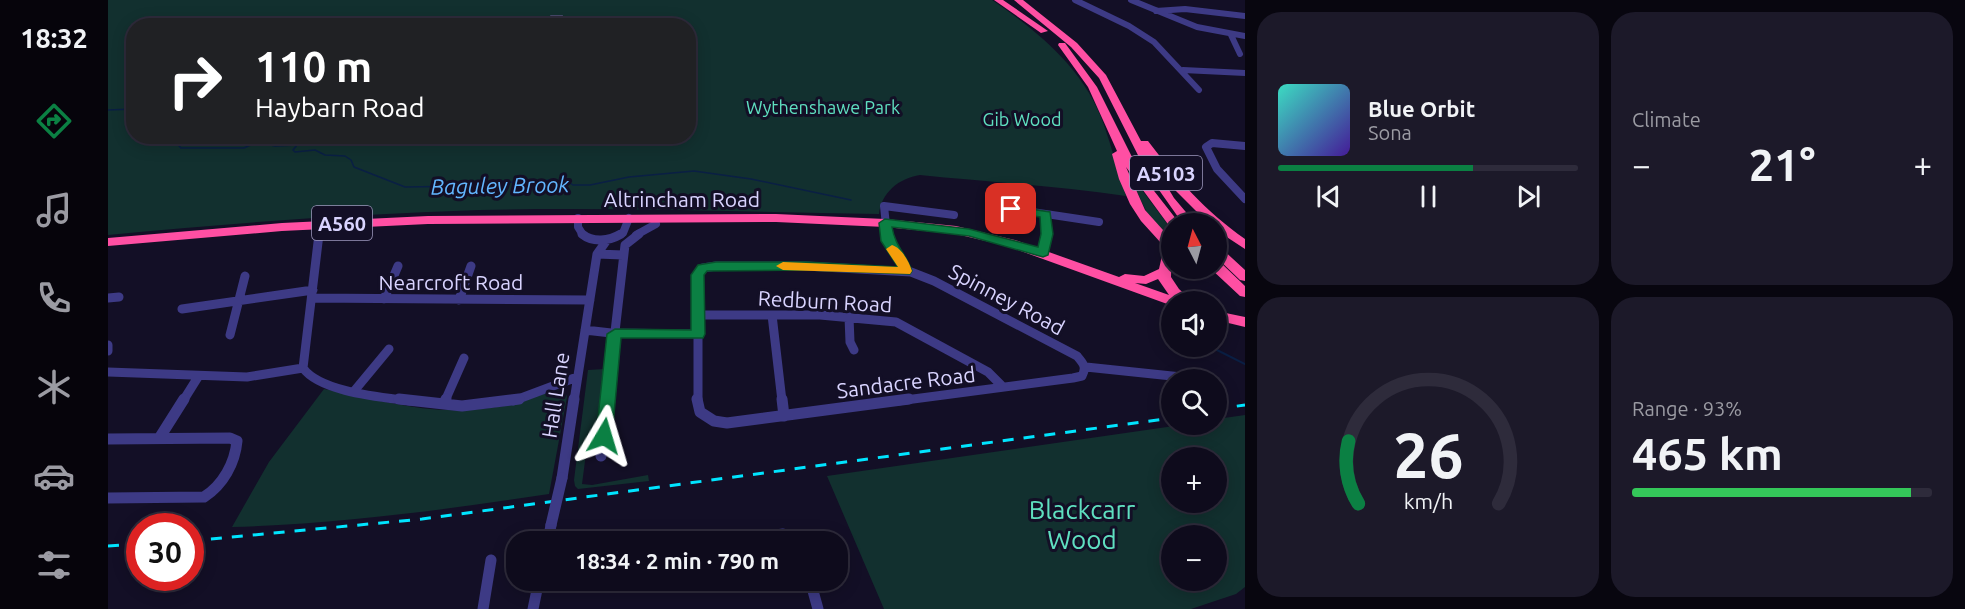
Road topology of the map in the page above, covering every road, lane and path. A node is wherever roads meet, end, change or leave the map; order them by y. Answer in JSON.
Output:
{"nodes":[{"id":1,"x":998,"y":0,"type":"edge"},
{"id":2,"x":1007,"y":0,"type":"edge"},
{"id":3,"x":1018,"y":0,"type":"edge"},
{"id":4,"x":1025,"y":0,"type":"edge"},
{"id":5,"x":1075,"y":0,"type":"edge"},
{"id":6,"x":1131,"y":0,"type":"edge"},
{"id":7,"x":1154,"y":11,"type":"junction"},
{"id":8,"x":1245,"y":16,"type":"edge"},
{"id":9,"x":1052,"y":31,"type":"junction"},
{"id":10,"x":1231,"y":35,"type":"junction"},
{"id":11,"x":1245,"y":36,"type":"edge"},
{"id":12,"x":1240,"y":54,"type":"dead end"},
{"id":13,"x":1183,"y":70,"type":"junction"},
{"id":14,"x":1245,"y":73,"type":"edge"},
{"id":15,"x":1199,"y":90,"type":"dead end"},
{"id":16,"x":1107,"y":114,"type":"junction"},
{"id":17,"x":1122,"y":116,"type":"junction"},
{"id":18,"x":1245,"y":146,"type":"edge"},
{"id":19,"x":1245,"y":200,"type":"edge"},
{"id":20,"x":993,"y":207,"type":"dead end"},
{"id":21,"x":1165,"y":213,"type":"edge"},
{"id":22,"x":1181,"y":213,"type":"edge"},
{"id":23,"x":1205,"y":213,"type":"edge"},
{"id":24,"x":1046,"y":214,"type":"junction"},
{"id":25,"x":954,"y":215,"type":"dead end"},
{"id":26,"x":578,"y":218,"type":"junction"},
{"id":27,"x":629,"y":218,"type":"junction"},
{"id":28,"x":1099,"y":222,"type":"dead end"},
{"id":29,"x":885,"y":223,"type":"junction"},
{"id":30,"x":320,"y":224,"type":"junction"},
{"id":31,"x":656,"y":224,"type":"dead end"},
{"id":32,"x":1227,"y":232,"type":"edge"},
{"id":33,"x":1161,"y":235,"type":"edge"},
{"id":34,"x":593,"y":240,"type":"junction"},
{"id":35,"x":607,"y":240,"type":"junction"},
{"id":36,"x":108,"y":242,"type":"edge"},
{"id":37,"x":1245,"y":245,"type":"edge"},
{"id":38,"x":1245,"y":250,"type":"edge"},
{"id":39,"x":598,"y":253,"type":"junction"},
{"id":40,"x":1043,"y":253,"type":"junction"},
{"id":41,"x":1227,"y":253,"type":"edge"},
{"id":42,"x":623,"y":255,"type":"junction"},
{"id":43,"x":1227,"y":262,"type":"edge"},
{"id":44,"x":398,"y":266,"type":"dead end"},
{"id":45,"x":471,"y":266,"type":"dead end"},
{"id":46,"x":1227,"y":268,"type":"edge"},
{"id":47,"x":906,"y":271,"type":"junction"},
{"id":48,"x":1161,"y":273,"type":"edge"},
{"id":49,"x":1105,"y":275,"type":"junction"},
{"id":50,"x":245,"y":276,"type":"dead end"},
{"id":51,"x":1245,"y":277,"type":"edge"},
{"id":52,"x":1245,"y":293,"type":"edge"},
{"id":53,"x":313,"y":294,"type":"junction"},
{"id":54,"x":119,"y":297,"type":"dead end"},
{"id":55,"x":1161,"y":297,"type":"edge"},
{"id":56,"x":108,"y":298,"type":"edge"},
{"id":57,"x":384,"y":299,"type":"junction"},
{"id":58,"x":459,"y":300,"type":"junction"},
{"id":59,"x":590,"y":300,"type":"junction"},
{"id":60,"x":238,"y":301,"type":"junction"},
{"id":61,"x":182,"y":309,"type":"dead end"},
{"id":62,"x":698,"y":315,"type":"junction"},
{"id":63,"x":772,"y":315,"type":"junction"},
{"id":64,"x":849,"y":317,"type":"junction"},
{"id":65,"x":1227,"y":318,"type":"edge"},
{"id":66,"x":1227,"y":320,"type":"edge"},
{"id":67,"x":1245,"y":322,"type":"edge"},
{"id":68,"x":1245,"y":329,"type":"edge"},
{"id":69,"x":585,"y":333,"type":"junction"},
{"id":70,"x":613,"y":334,"type":"junction"},
{"id":71,"x":698,"y":334,"type":"junction"},
{"id":72,"x":230,"y":335,"type":"dead end"},
{"id":73,"x":108,"y":345,"type":"edge"},
{"id":74,"x":389,"y":349,"type":"dead end"},
{"id":75,"x":854,"y":350,"type":"dead end"},
{"id":76,"x":108,"y":351,"type":"edge"},
{"id":77,"x":464,"y":358,"type":"dead end"},
{"id":78,"x":1086,"y":367,"type":"junction"},
{"id":79,"x":303,"y":368,"type":"junction"},
{"id":80,"x":108,"y":372,"type":"edge"},
{"id":81,"x":1161,"y":375,"type":"edge"},
{"id":82,"x":577,"y":376,"type":"junction"},
{"id":83,"x":198,"y":377,"type":"junction"},
{"id":84,"x":1003,"y":387,"type":"junction"},
{"id":85,"x":355,"y":390,"type":"junction"},
{"id":86,"x":444,"y":404,"type":"junction"},
{"id":87,"x":784,"y":416,"type":"junction"},
{"id":88,"x":160,"y":437,"type":"junction"},
{"id":89,"x":108,"y":439,"type":"edge"},
{"id":90,"x":602,"y":456,"type":"dead end"},
{"id":91,"x":108,"y":498,"type":"edge"},
{"id":92,"x":550,"y":531,"type":"edge"},
{"id":93,"x":491,"y":560,"type":"dead end"},
{"id":94,"x":537,"y":591,"type":"edge"},
{"id":95,"x":813,"y":591,"type":"edge"},
{"id":96,"x":483,"y":609,"type":"edge"},
{"id":97,"x":533,"y":609,"type":"edge"},
{"id":98,"x":818,"y":609,"type":"edge"}],
"edges":[{"from":1,"to":9,"type":"highway"},
{"from":2,"to":9,"type":"highway","number":"A5103"},
{"from":3,"to":9,"type":"highway","number":"A5103"},
{"from":4,"to":9,"type":"highway"},
{"from":5,"to":13,"type":"street"},
{"from":6,"to":7,"type":"street"},
{"from":7,"to":8,"type":"street"},
{"from":7,"to":10,"type":"street"},
{"from":9,"to":16,"type":"highway","number":"A5103"},
{"from":9,"to":17,"type":"highway","number":"A5103"},
{"from":10,"to":11,"type":"street"},
{"from":10,"to":12,"type":"street"},
{"from":13,"to":14,"type":"street"},
{"from":13,"to":15,"type":"street"},
{"from":16,"to":21,"type":"highway"},
{"from":16,"to":33,"type":"highway","number":"A5103"},
{"from":17,"to":22,"type":"highway"},
{"from":17,"to":23,"type":"highway","number":"A5103"},
{"from":18,"to":19,"type":"street"},
{"from":20,"to":24,"type":"street"},
{"from":24,"to":28,"type":"street"},
{"from":24,"to":40,"type":"street"},
{"from":25,"to":29,"type":"street"},
{"from":26,"to":27,"type":"highway","name":"Altrincham Road","number":"A560"},
{"from":26,"to":30,"type":"highway","name":"Altrincham Road","number":"A560"},
{"from":26,"to":34,"type":"street"},
{"from":27,"to":29,"type":"highway","name":"Altrincham Road","number":"A560"},
{"from":27,"to":35,"type":"street","name":"Hall Lane"},
{"from":29,"to":40,"type":"highway","name":"Altrincham Road","number":"A560"},
{"from":29,"to":47,"type":"street"},
{"from":30,"to":36,"type":"highway","name":"Altrincham Road","number":"A560"},
{"from":30,"to":53,"type":"street"},
{"from":31,"to":42,"type":"street"},
{"from":32,"to":37,"type":"highway","number":"A5103"},
{"from":34,"to":35,"type":"street"},
{"from":34,"to":39,"type":"street"},
{"from":35,"to":39,"type":"street","name":"Hall Lane"},
{"from":38,"to":41,"type":"highway"},
{"from":39,"to":42,"type":"street"},
{"from":39,"to":59,"type":"street","name":"Hall Lane"},
{"from":40,"to":49,"type":"highway","name":"Altrincham Road","number":"A560"},
{"from":42,"to":70,"type":"street"},
{"from":43,"to":51,"type":"highway"},
{"from":44,"to":57,"type":"street"},
{"from":45,"to":58,"type":"street"},
{"from":46,"to":52,"type":"highway"},
{"from":47,"to":62,"type":"street","name":"Spinney Road"},
{"from":47,"to":78,"type":"street","name":"Spinney Road"},
{"from":48,"to":49,"type":"highway","name":"Altrincham Road","number":"A560"},
{"from":49,"to":55,"type":"highway","name":"Altrincham Road","number":"A560"},
{"from":50,"to":60,"type":"street"},
{"from":53,"to":57,"type":"street","name":"Nearcroft Road"},
{"from":53,"to":60,"type":"street","name":"Nearcroft Road"},
{"from":53,"to":79,"type":"street"},
{"from":54,"to":56,"type":"street"},
{"from":57,"to":58,"type":"street","name":"Nearcroft Road"},
{"from":58,"to":59,"type":"street","name":"Nearcroft Road"},
{"from":59,"to":69,"type":"street","name":"Hall Lane"},
{"from":60,"to":61,"type":"street","name":"Nearcroft Road"},
{"from":60,"to":72,"type":"street"},
{"from":62,"to":63,"type":"street","name":"Redburn Road"},
{"from":62,"to":71,"type":"street","name":"Spinney Road"},
{"from":63,"to":64,"type":"street","name":"Redburn Road"},
{"from":63,"to":87,"type":"street"},
{"from":64,"to":75,"type":"street"},
{"from":64,"to":84,"type":"street","name":"Redburn Road"},
{"from":65,"to":67,"type":"highway"},
{"from":66,"to":68,"type":"highway"},
{"from":69,"to":70,"type":"street"},
{"from":69,"to":82,"type":"street","name":"Hall Lane"},
{"from":70,"to":71,"type":"street"},
{"from":70,"to":90,"type":"street"},
{"from":71,"to":87,"type":"street","name":"Sandacre Road"},
{"from":73,"to":76,"type":"street"},
{"from":74,"to":85,"type":"street"},
{"from":77,"to":86,"type":"street"},
{"from":78,"to":81,"type":"street"},
{"from":78,"to":84,"type":"street","name":"Sandacre Road"},
{"from":79,"to":83,"type":"street"},
{"from":79,"to":85,"type":"street"},
{"from":80,"to":83,"type":"street"},
{"from":82,"to":86,"type":"street"},
{"from":82,"to":92,"type":"street","name":"Hall Lane","bridge":true},
{"from":83,"to":88,"type":"street"},
{"from":84,"to":87,"type":"street","name":"Sandacre Road"},
{"from":85,"to":86,"type":"street"},
{"from":88,"to":89,"type":"street"},
{"from":88,"to":91,"type":"street"},
{"from":93,"to":96,"type":"street"},
{"from":94,"to":97,"type":"street"},
{"from":95,"to":98,"type":"street"}]}
